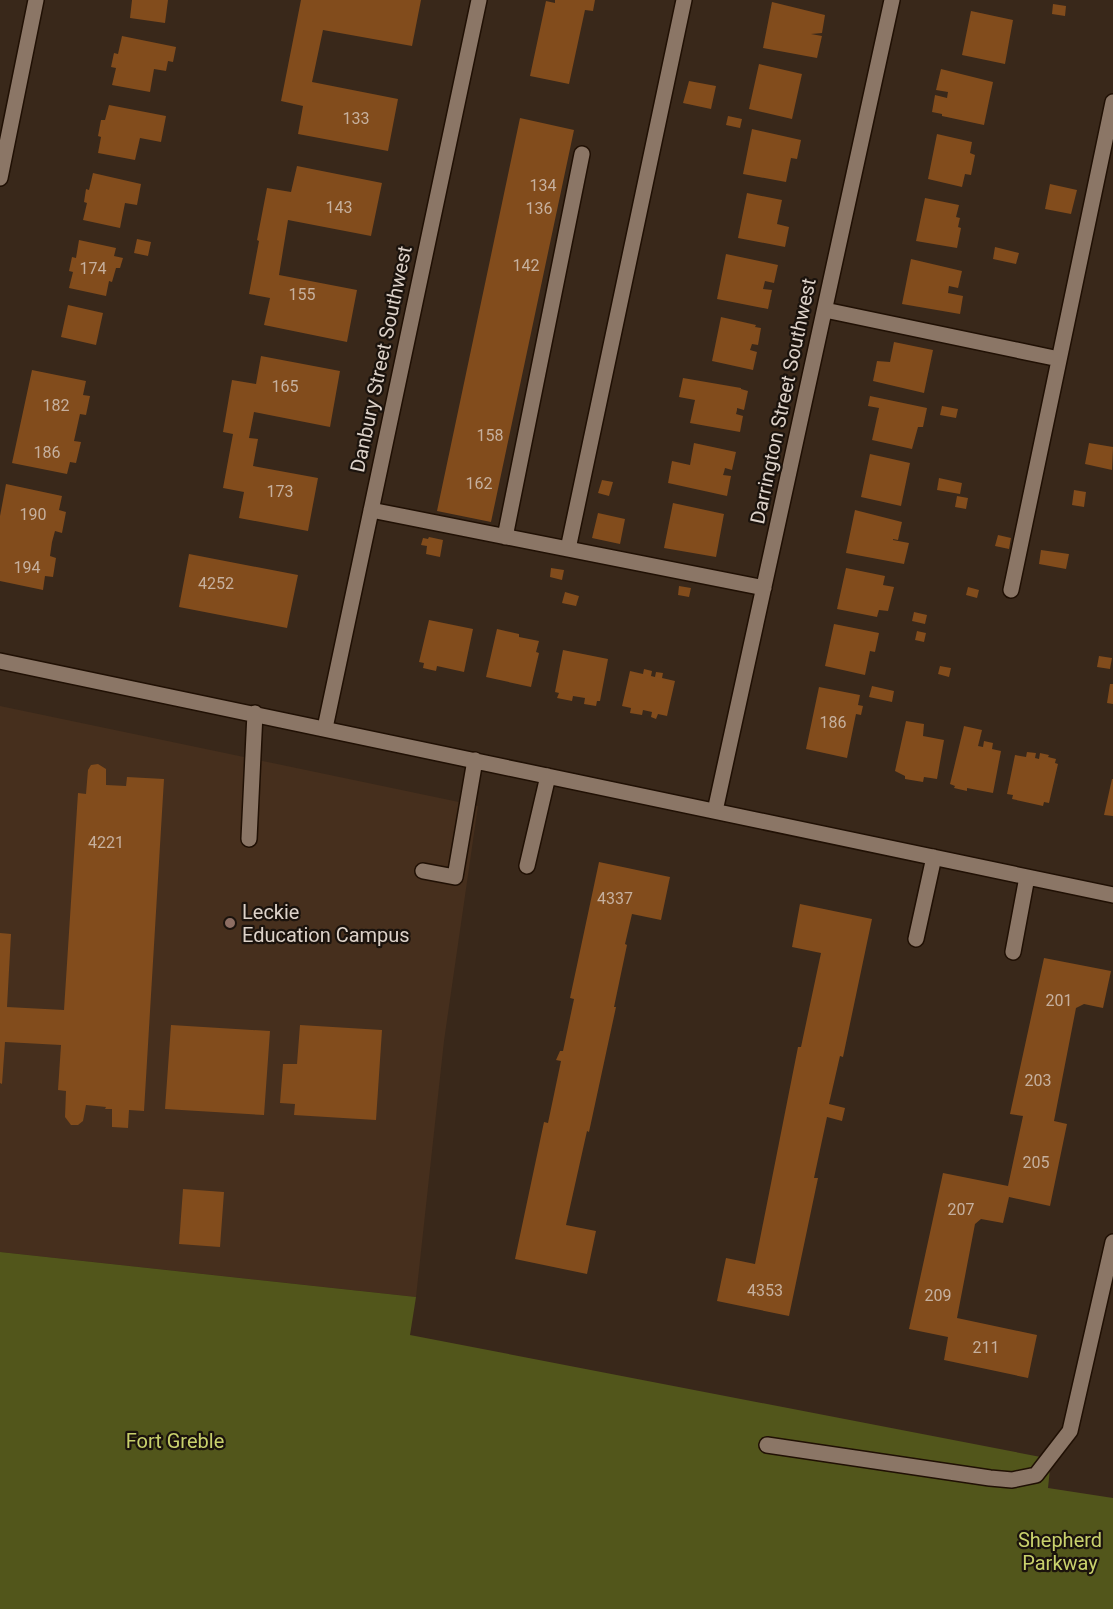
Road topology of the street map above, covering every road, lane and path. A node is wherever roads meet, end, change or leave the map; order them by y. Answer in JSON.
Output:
{"nodes":[{"id":1,"x":36,"y":0,"type":"edge"},
{"id":2,"x":479,"y":0,"type":"edge"},
{"id":3,"x":684,"y":0,"type":"edge"},
{"id":4,"x":892,"y":0,"type":"edge"},
{"id":5,"x":1113,"y":102,"type":"edge"},
{"id":6,"x":582,"y":154,"type":"dead end"},
{"id":7,"x":0,"y":178,"type":"edge"},
{"id":8,"x":825,"y":310,"type":"junction"},
{"id":9,"x":1059,"y":359,"type":"junction"},
{"id":10,"x":371,"y":510,"type":"junction"},
{"id":11,"x":505,"y":537,"type":"junction"},
{"id":12,"x":568,"y":549,"type":"junction"},
{"id":13,"x":764,"y":588,"type":"junction"},
{"id":14,"x":1011,"y":590,"type":"dead end"},
{"id":15,"x":0,"y":661,"type":"edge"},
{"id":16,"x":255,"y":713,"type":"junction"},
{"id":17,"x":325,"y":728,"type":"junction"},
{"id":18,"x":475,"y":760,"type":"junction"},
{"id":19,"x":548,"y":776,"type":"junction"},
{"id":20,"x":716,"y":811,"type":"junction"},
{"id":21,"x":249,"y":839,"type":"dead end"},
{"id":22,"x":934,"y":857,"type":"junction"},
{"id":23,"x":527,"y":866,"type":"dead end"},
{"id":24,"x":423,"y":871,"type":"dead end"},
{"id":25,"x":1027,"y":877,"type":"junction"},
{"id":26,"x":1113,"y":895,"type":"edge"},
{"id":27,"x":916,"y":939,"type":"dead end"},
{"id":28,"x":1013,"y":952,"type":"dead end"},
{"id":29,"x":1113,"y":1242,"type":"edge"},
{"id":30,"x":767,"y":1445,"type":"dead end"}],
"edges":[{"from":1,"to":7,"type":"street"},
{"from":2,"to":10,"type":"street","name":"Danbury Street Southwest"},
{"from":3,"to":12,"type":"street"},
{"from":4,"to":8,"type":"street","name":"Darrington Street Southwest"},
{"from":5,"to":9,"type":"street"},
{"from":6,"to":11,"type":"street"},
{"from":8,"to":9,"type":"street"},
{"from":8,"to":13,"type":"street","name":"Darrington Street Southwest"},
{"from":9,"to":14,"type":"street"},
{"from":10,"to":11,"type":"street"},
{"from":10,"to":17,"type":"street","name":"Danbury Street Southwest"},
{"from":11,"to":12,"type":"street"},
{"from":12,"to":13,"type":"street"},
{"from":13,"to":20,"type":"street","name":"Darrington Street Southwest"},
{"from":15,"to":16,"type":"street"},
{"from":16,"to":17,"type":"street"},
{"from":16,"to":21,"type":"street"},
{"from":17,"to":18,"type":"street"},
{"from":18,"to":19,"type":"street"},
{"from":18,"to":24,"type":"street"},
{"from":19,"to":20,"type":"street"},
{"from":19,"to":23,"type":"street"},
{"from":20,"to":22,"type":"street"},
{"from":22,"to":25,"type":"street"},
{"from":22,"to":27,"type":"street"},
{"from":25,"to":26,"type":"street"},
{"from":25,"to":28,"type":"street"},
{"from":29,"to":30,"type":"street"}]}
